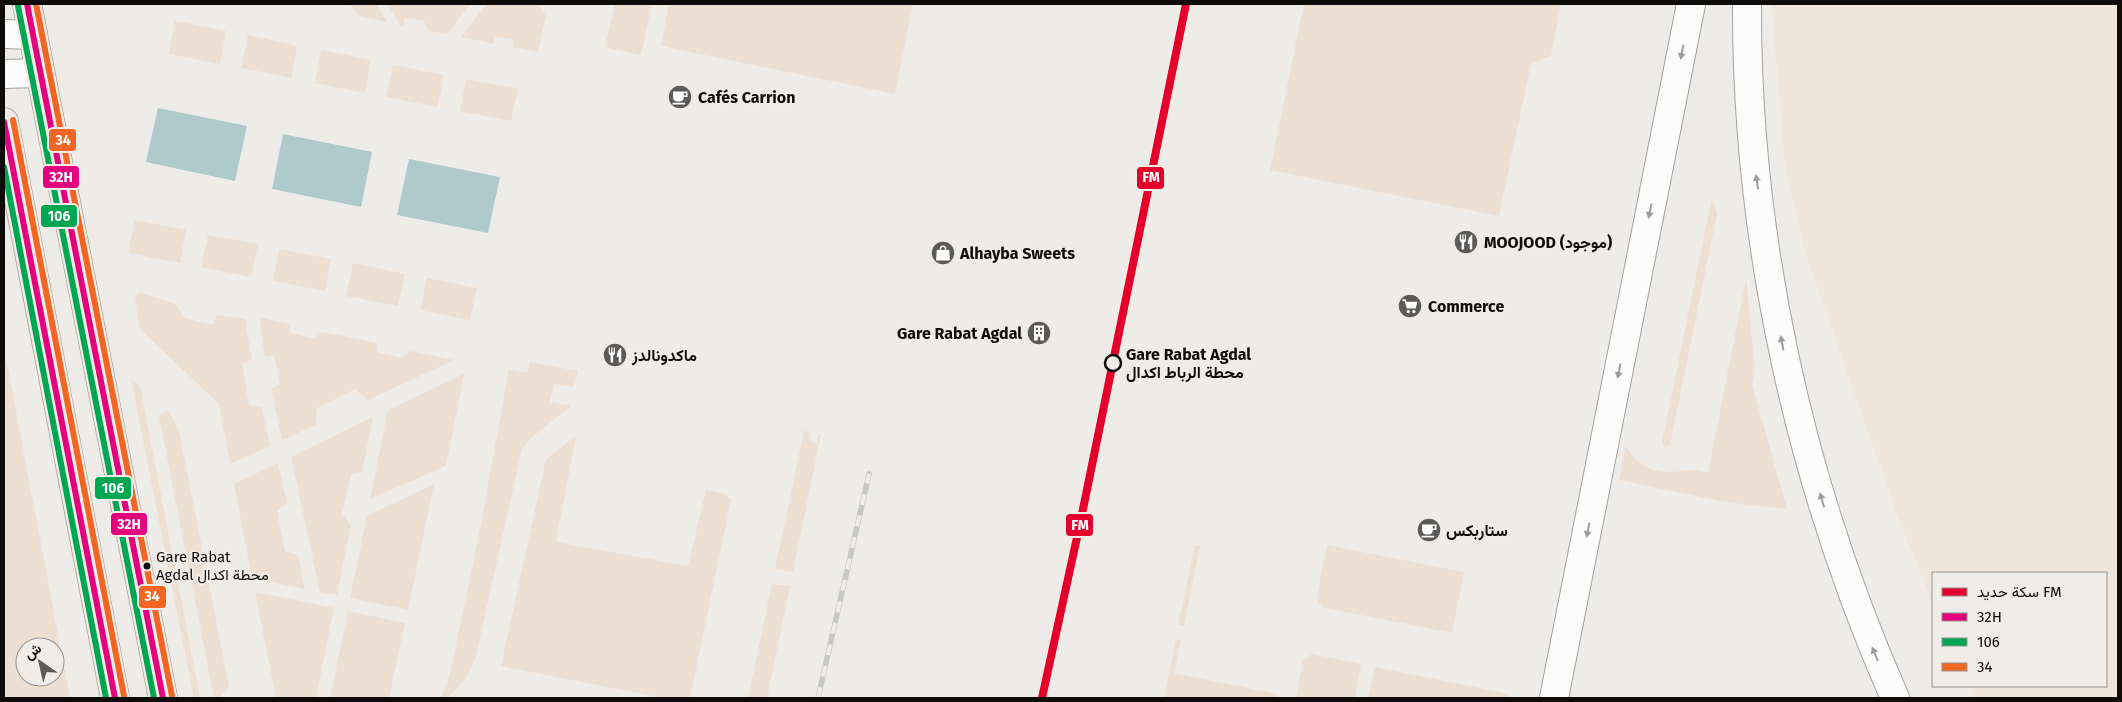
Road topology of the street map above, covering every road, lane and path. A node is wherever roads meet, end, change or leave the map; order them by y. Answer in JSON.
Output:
{"nodes":[{"id":1,"x":27,"y":4,"type":"edge"},
{"id":2,"x":1691,"y":4,"type":"edge"},
{"id":3,"x":1747,"y":4,"type":"edge"},
{"id":4,"x":4,"y":34,"type":"edge"},
{"id":5,"x":33,"y":35,"type":"junction"},
{"id":6,"x":40,"y":73,"type":"junction"},
{"id":7,"x":4,"y":74,"type":"edge"},
{"id":8,"x":4,"y":122,"type":"edge"},
{"id":9,"x":11,"y":182,"type":"edge"},
{"id":10,"x":115,"y":698,"type":"edge"},
{"id":11,"x":163,"y":698,"type":"edge"},
{"id":12,"x":1554,"y":698,"type":"edge"},
{"id":13,"x":1895,"y":698,"type":"edge"}],
"edges":[{"from":1,"to":5,"type":"main road"},
{"from":2,"to":12,"type":"street","one_way":true},
{"from":13,"to":3,"type":"street","one_way":true},
{"from":4,"to":5,"type":"street"},
{"from":5,"to":6,"type":"main road"},
{"from":6,"to":7,"type":"street"},
{"from":6,"to":11,"type":"main road"},
{"from":8,"to":9,"type":"main road"},
{"from":9,"to":10,"type":"main road"}]}
